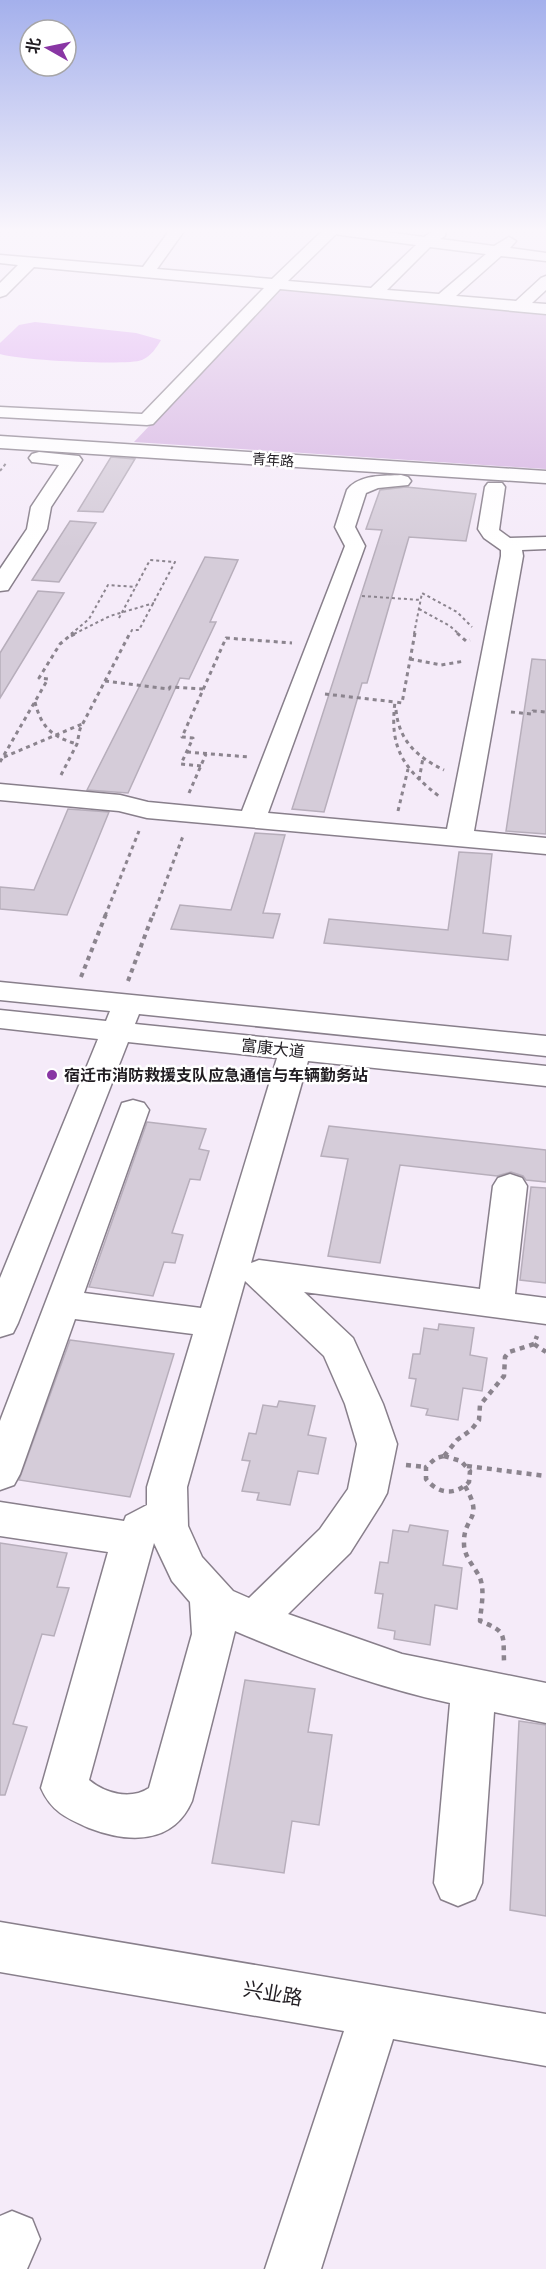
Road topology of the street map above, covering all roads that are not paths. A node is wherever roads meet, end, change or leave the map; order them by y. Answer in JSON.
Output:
{"nodes":[{"id":1,"x":226,"y":337,"type":"edge"},
{"id":2,"x":0,"y":412,"type":"edge"},
{"id":3,"x":0,"y":442,"type":"edge"},
{"id":4,"x":39,"y":451,"type":"junction"},
{"id":5,"x":0,"y":455,"type":"edge"},
{"id":6,"x":546,"y":477,"type":"edge"},
{"id":7,"x":495,"y":487,"type":"junction"},
{"id":8,"x":546,"y":490,"type":"edge"},
{"id":9,"x":546,"y":543,"type":"edge"},
{"id":10,"x":504,"y":544,"type":"junction"},
{"id":11,"x":0,"y":585,"type":"edge"},
{"id":12,"x":0,"y":792,"type":"edge"},
{"id":13,"x":252,"y":820,"type":"junction"},
{"id":14,"x":459,"y":838,"type":"junction"},
{"id":15,"x":546,"y":846,"type":"edge"},
{"id":16,"x":0,"y":991,"type":"edge"},
{"id":17,"x":124,"y":1006,"type":"junction"},
{"id":18,"x":0,"y":1019,"type":"edge"},
{"id":19,"x":403,"y":1034,"type":"junction"},
{"id":20,"x":546,"y":1046,"type":"edge"},
{"id":21,"x":295,"y":1050,"type":"junction"},
{"id":22,"x":546,"y":1076,"type":"edge"},
{"id":23,"x":133,"y":1110,"type":"dead end"},
{"id":24,"x":510,"y":1186,"type":"dead end"},
{"id":25,"x":247,"y":1271,"type":"junction"},
{"id":26,"x":62,"y":1304,"type":"junction"},
{"id":27,"x":496,"y":1305,"type":"junction"},
{"id":28,"x":539,"y":1322,"type":"edge"},
{"id":29,"x":0,"y":1323,"type":"edge"},
{"id":30,"x":215,"y":1323,"type":"junction"},
{"id":31,"x":0,"y":1474,"type":"edge"},
{"id":32,"x":0,"y":1519,"type":"edge"},
{"id":33,"x":151,"y":1526,"type":"junction"},
{"id":34,"x":211,"y":1595,"type":"junction"},
{"id":35,"x":255,"y":1619,"type":"junction"},
{"id":36,"x":489,"y":1691,"type":"junction"},
{"id":37,"x":546,"y":1703,"type":"edge"},
{"id":38,"x":458,"y":1883,"type":"dead end"},
{"id":39,"x":0,"y":1947,"type":"edge"},
{"id":40,"x":376,"y":2011,"type":"junction"},
{"id":41,"x":546,"y":2040,"type":"edge"},
{"id":42,"x":293,"y":2269,"type":"edge"}],
"edges":[{"from":1,"to":2,"type":"street"},
{"from":3,"to":4,"type":"street","name":"青年路"},
{"from":4,"to":5,"type":"street"},
{"from":4,"to":6,"type":"street","name":"青年路"},
{"from":4,"to":11,"type":"street"},
{"from":7,"to":8,"type":"street"},
{"from":7,"to":10,"type":"street"},
{"from":7,"to":13,"type":"street"},
{"from":9,"to":10,"type":"street"},
{"from":10,"to":14,"type":"street"},
{"from":12,"to":13,"type":"street"},
{"from":13,"to":14,"type":"street"},
{"from":14,"to":15,"type":"street"},
{"from":16,"to":17,"type":"street","name":"富康大道"},
{"from":17,"to":18,"type":"street","name":"富康大道"},
{"from":17,"to":19,"type":"street","name":"富康大道"},
{"from":17,"to":21,"type":"street","name":"富康大道"},
{"from":17,"to":29,"type":"street"},
{"from":19,"to":20,"type":"street","name":"富康大道"},
{"from":19,"to":21,"type":"street","name":"富康大道"},
{"from":19,"to":22,"type":"street","name":"富康大道"},
{"from":21,"to":25,"type":"street"},
{"from":23,"to":26,"type":"street"},
{"from":24,"to":27,"type":"street"},
{"from":25,"to":27,"type":"street"},
{"from":25,"to":30,"type":"street"},
{"from":25,"to":35,"type":"street"},
{"from":26,"to":30,"type":"street"},
{"from":26,"to":31,"type":"street"},
{"from":27,"to":28,"type":"street"},
{"from":30,"to":33,"type":"street"},
{"from":32,"to":33,"type":"street"},
{"from":33,"to":34,"type":"street"},
{"from":33,"to":34,"type":"street"},
{"from":34,"to":35,"type":"street"},
{"from":35,"to":36,"type":"street"},
{"from":36,"to":37,"type":"street"},
{"from":36,"to":38,"type":"street"},
{"from":39,"to":40,"type":"street","name":"兴业路"},
{"from":40,"to":41,"type":"street","name":"兴业路"},
{"from":40,"to":42,"type":"street"}]}
